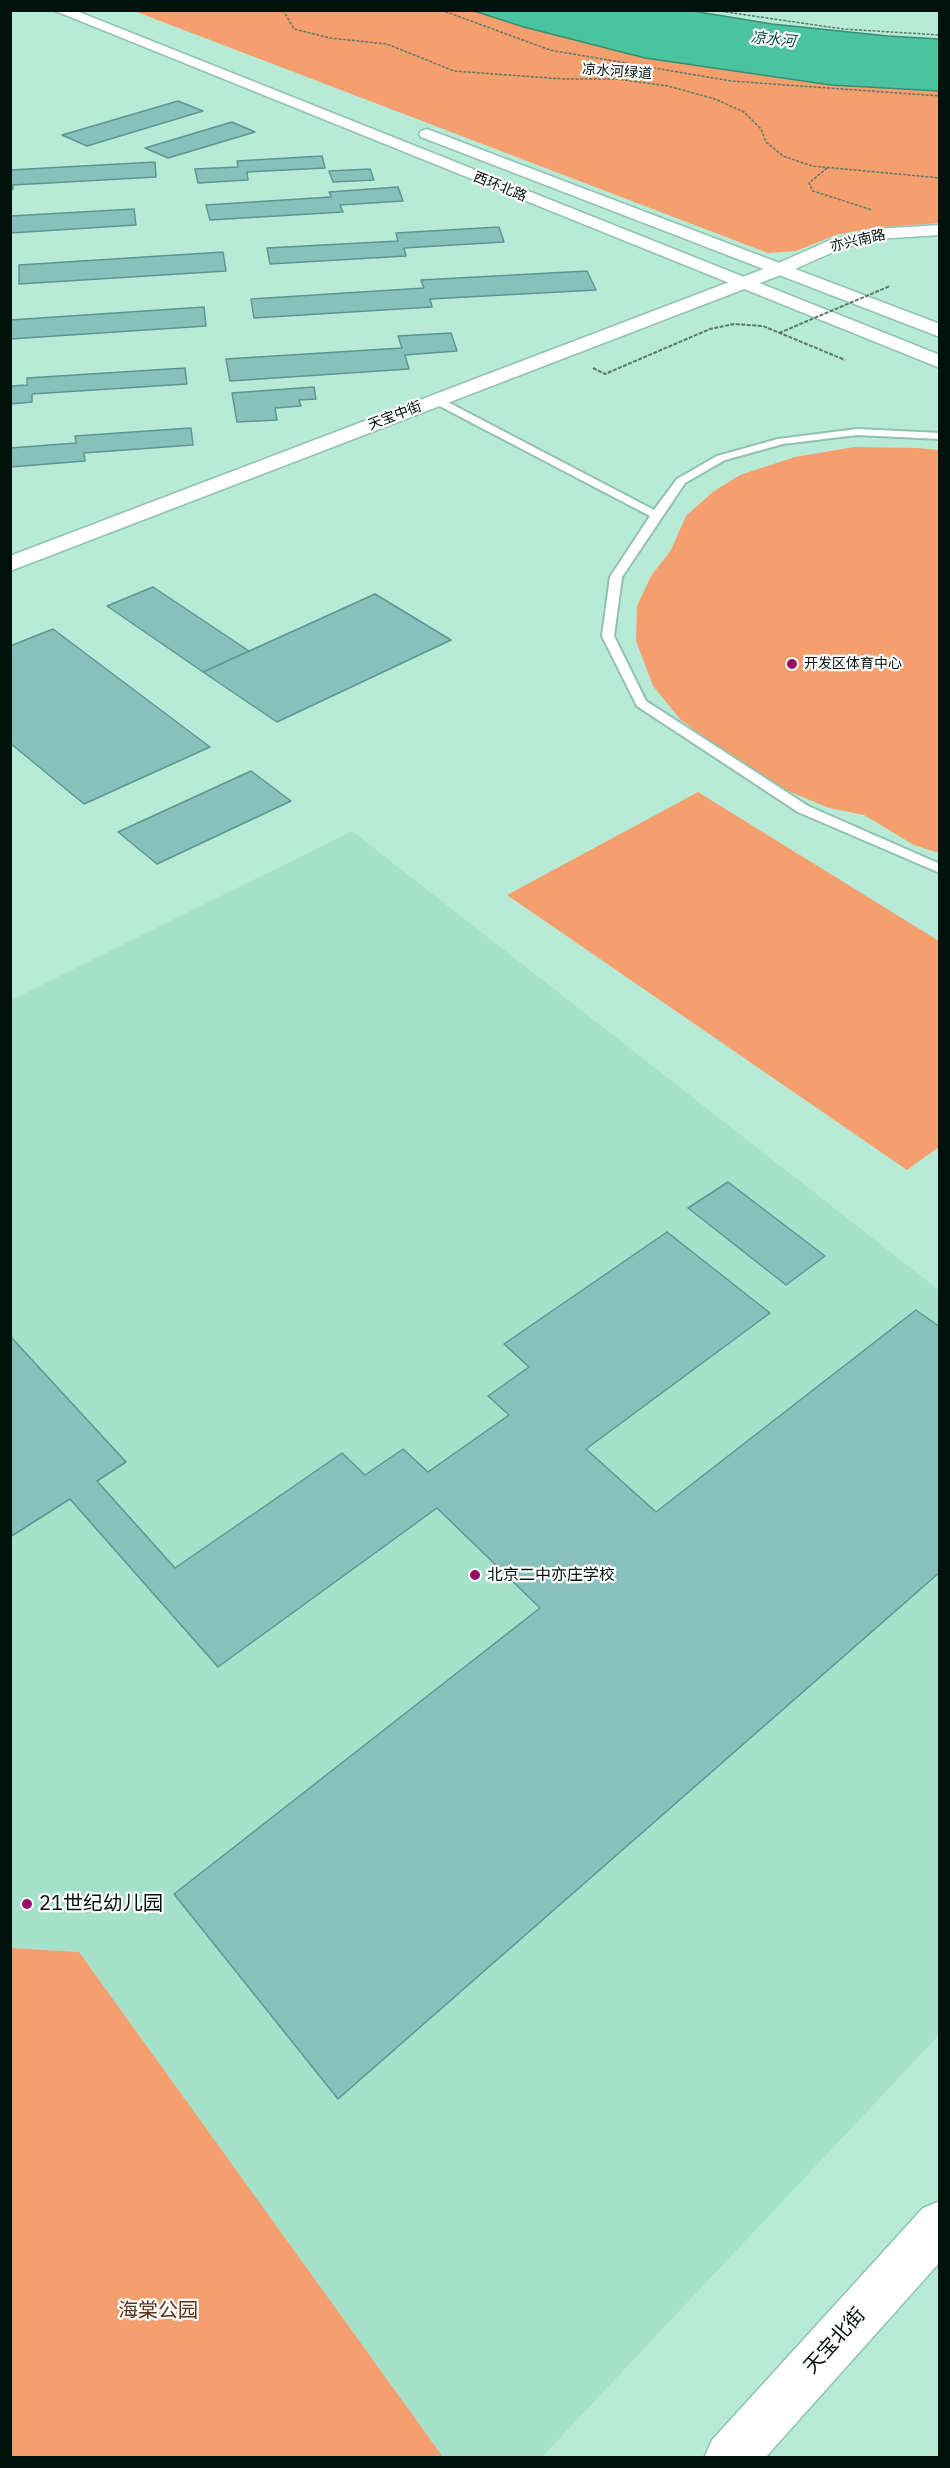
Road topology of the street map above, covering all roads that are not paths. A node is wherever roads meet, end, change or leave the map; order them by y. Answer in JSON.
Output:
{"nodes":[{"id":1,"x":60,"y":10,"type":"edge"},
{"id":2,"x":415,"y":129,"type":"dead end"},
{"id":3,"x":939,"y":230,"type":"edge"},
{"id":4,"x":780,"y":269,"type":"junction"},
{"id":5,"x":740,"y":283,"type":"junction"},
{"id":6,"x":939,"y":331,"type":"edge"},
{"id":7,"x":939,"y":362,"type":"edge"},
{"id":8,"x":436,"y":400,"type":"junction"},
{"id":9,"x":939,"y":436,"type":"edge"},
{"id":10,"x":656,"y":515,"type":"junction"},
{"id":11,"x":10,"y":564,"type":"edge"},
{"id":12,"x":939,"y":869,"type":"edge"},
{"id":13,"x":939,"y":2225,"type":"edge"},
{"id":14,"x":730,"y":2457,"type":"edge"}],
"edges":[{"from":1,"to":5,"type":"main road","name":"西环北路"},
{"from":2,"to":4,"type":"main road","name":"西环北路"},
{"from":3,"to":4,"type":"main road","name":"亦兴南路"},
{"from":4,"to":5,"type":"main road","name":"天宝中街"},
{"from":4,"to":6,"type":"main road","name":"西环北路"},
{"from":5,"to":7,"type":"main road","name":"西环北路"},
{"from":5,"to":8,"type":"main road","name":"天宝中街"},
{"from":8,"to":10,"type":"lane"},
{"from":8,"to":11,"type":"main road","name":"天宝中街"},
{"from":9,"to":10,"type":"lane"},
{"from":10,"to":12,"type":"lane"},
{"from":13,"to":14,"type":"main road","name":"天宝北街"}]}
